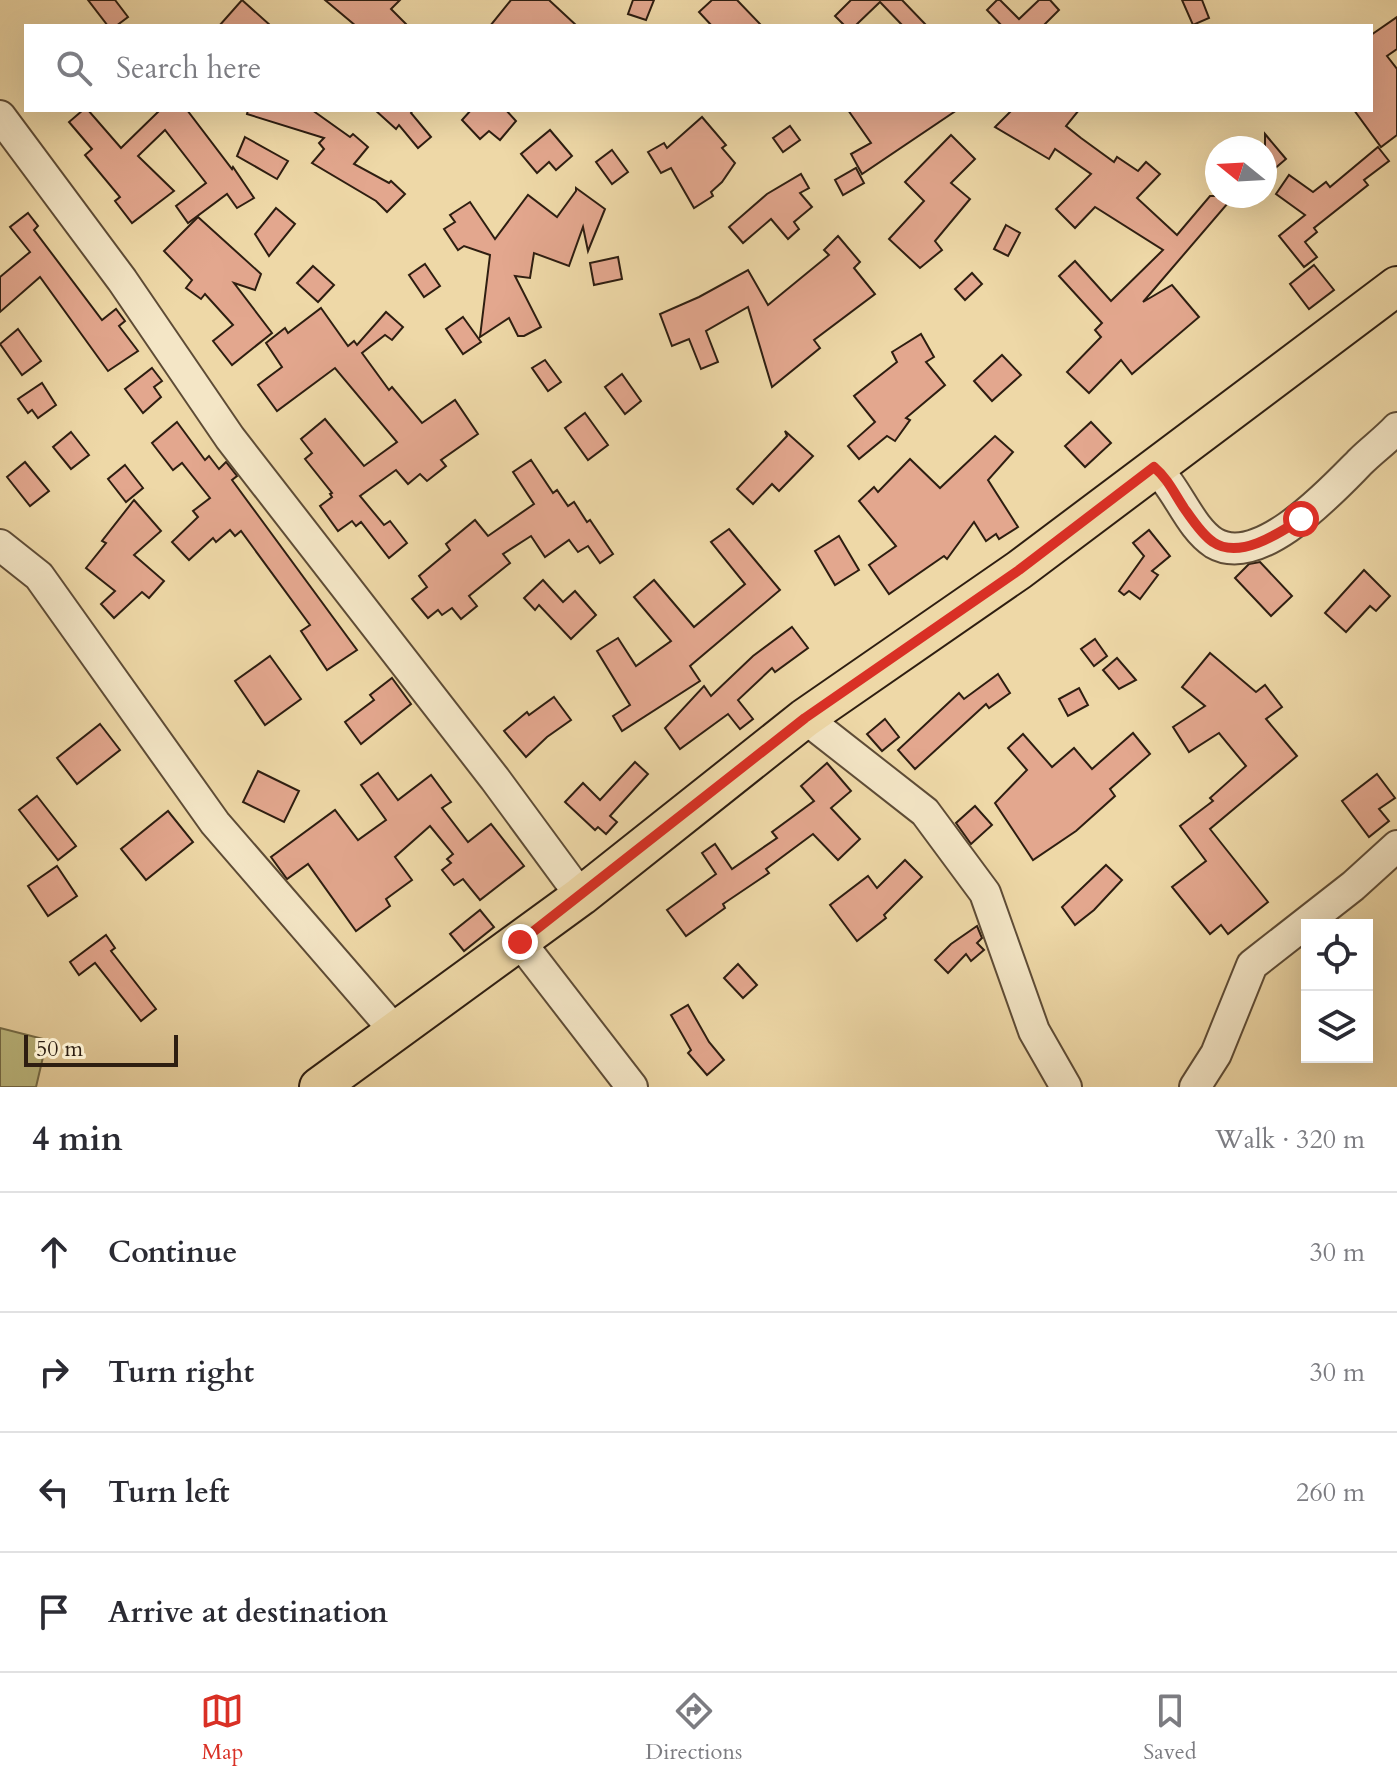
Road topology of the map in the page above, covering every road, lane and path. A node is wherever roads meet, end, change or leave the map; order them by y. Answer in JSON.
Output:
{"nodes":[{"id":1,"x":0,"y":116,"type":"edge"},
{"id":2,"x":1397,"y":286,"type":"edge"},
{"id":3,"x":1397,"y":428,"type":"edge"},
{"id":4,"x":1154,"y":467,"type":"junction"},
{"id":5,"x":0,"y":545,"type":"edge"},
{"id":6,"x":805,"y":718,"type":"junction"},
{"id":7,"x":1397,"y":846,"type":"edge"},
{"id":8,"x":581,"y":896,"type":"junction"},
{"id":9,"x":520,"y":942,"type":"junction"},
{"id":10,"x":395,"y":1031,"type":"junction"},
{"id":11,"x":319,"y":1087,"type":"edge"},
{"id":12,"x":632,"y":1087,"type":"edge"},
{"id":13,"x":1066,"y":1087,"type":"edge"},
{"id":14,"x":1195,"y":1087,"type":"edge"}],
"edges":[{"from":1,"to":8,"type":"street"},
{"from":2,"to":4,"type":"main road"},
{"from":3,"to":4,"type":"street"},
{"from":4,"to":6,"type":"main road"},
{"from":5,"to":10,"type":"street"},
{"from":6,"to":8,"type":"main road"},
{"from":6,"to":13,"type":"street"},
{"from":7,"to":14,"type":"street"},
{"from":8,"to":9,"type":"main road"},
{"from":9,"to":10,"type":"main road"},
{"from":9,"to":12,"type":"street"},
{"from":10,"to":11,"type":"main road"}]}
